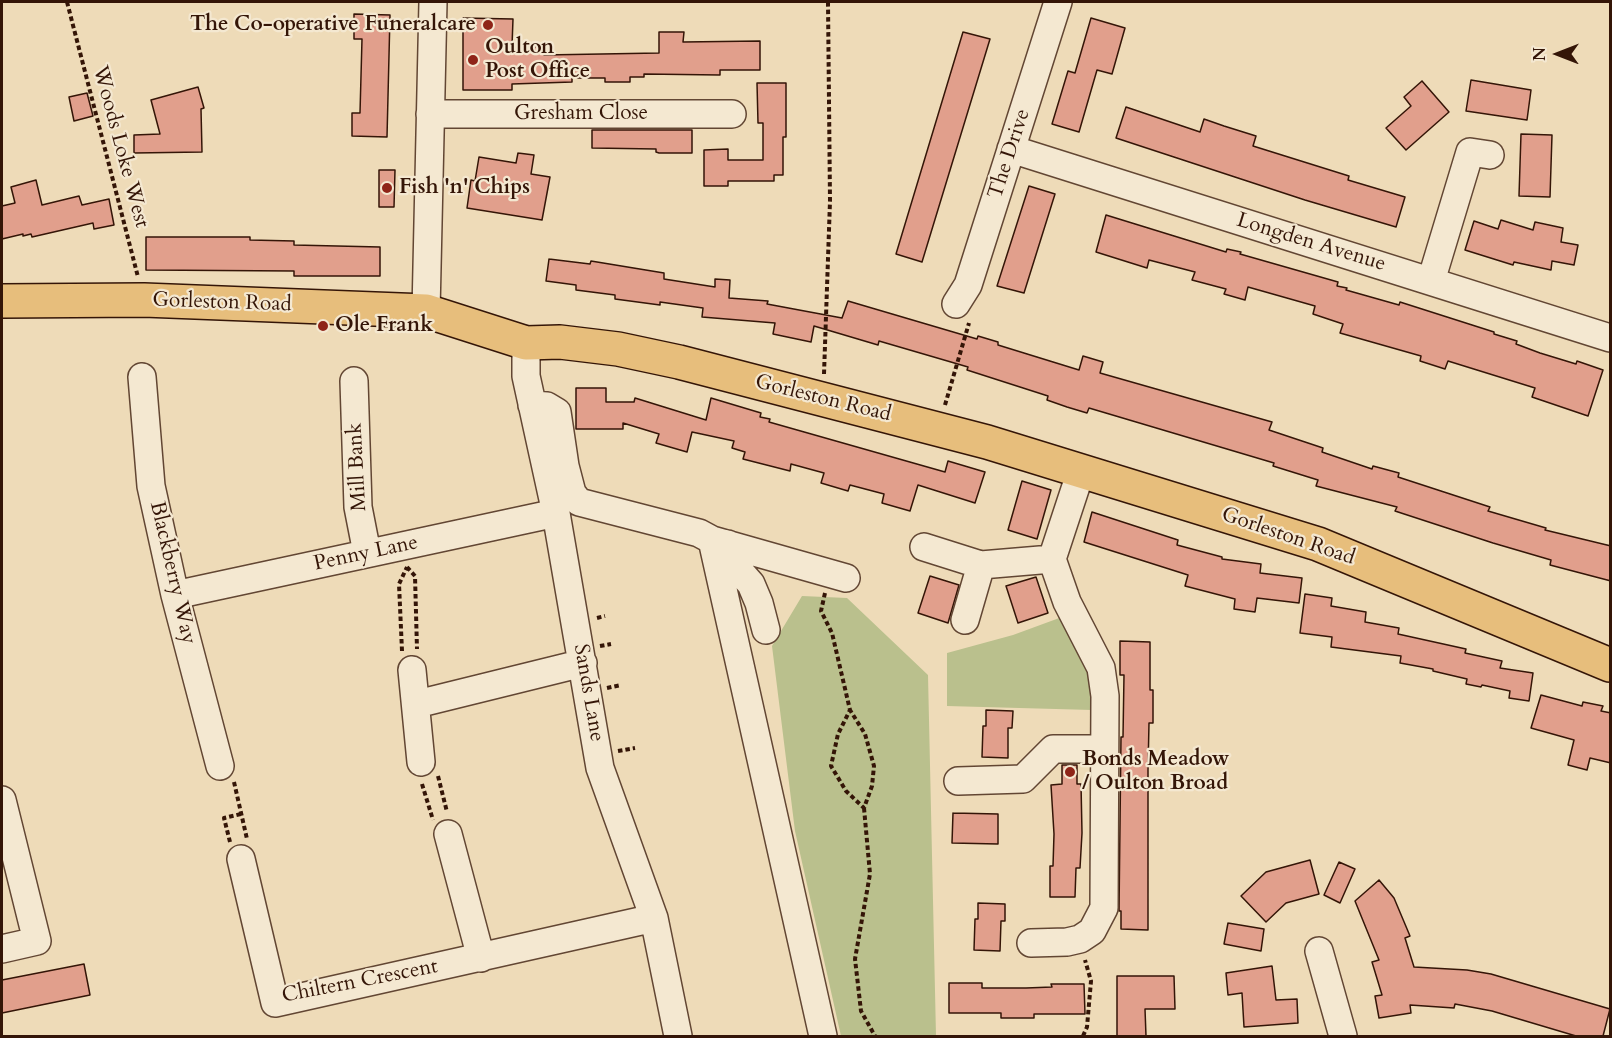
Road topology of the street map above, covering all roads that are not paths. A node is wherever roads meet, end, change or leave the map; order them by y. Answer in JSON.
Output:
{"nodes":[{"id":1,"x":433,"y":2,"type":"edge"},
{"id":2,"x":1058,"y":2,"type":"edge"},
{"id":3,"x":430,"y":114,"type":"junction"},
{"id":4,"x":732,"y":114,"type":"dead end"},
{"id":5,"x":1011,"y":149,"type":"junction"},
{"id":6,"x":1490,"y":155,"type":"dead end"},
{"id":7,"x":1431,"y":281,"type":"junction"},
{"id":8,"x":2,"y":301,"type":"edge"},
{"id":9,"x":956,"y":304,"type":"road end"},
{"id":10,"x":426,"y":311,"type":"junction"},
{"id":11,"x":1611,"y":338,"type":"edge"},
{"id":12,"x":526,"y":343,"type":"junction"},
{"id":13,"x":142,"y":377,"type":"dead end"},
{"id":14,"x":354,"y":381,"type":"dead end"},
{"id":15,"x":532,"y":405,"type":"junction"},
{"id":16,"x":1081,"y":471,"type":"junction"},
{"id":17,"x":556,"y":513,"type":"junction"},
{"id":18,"x":720,"y":542,"type":"junction"},
{"id":19,"x":924,"y":547,"type":"dead end"},
{"id":20,"x":367,"y":553,"type":"junction"},
{"id":21,"x":1052,"y":559,"type":"junction"},
{"id":22,"x":981,"y":565,"type":"junction"},
{"id":23,"x":837,"y":575,"type":"road end"},
{"id":24,"x":175,"y":595,"type":"junction"},
{"id":25,"x":965,"y":620,"type":"dead end"},
{"id":26,"x":766,"y":630,"type":"dead end"},
{"id":27,"x":592,"y":655,"type":"junction"},
{"id":28,"x":1611,"y":665,"type":"edge"},
{"id":29,"x":412,"y":670,"type":"road end"},
{"id":30,"x":417,"y":704,"type":"junction"},
{"id":31,"x":1103,"y":749,"type":"junction"},
{"id":32,"x":421,"y":762,"type":"road end"},
{"id":33,"x":220,"y":766,"type":"road end"},
{"id":34,"x":958,"y":781,"type":"dead end"},
{"id":35,"x":2,"y":800,"type":"edge"},
{"id":36,"x":448,"y":834,"type":"road end"},
{"id":37,"x":241,"y":858,"type":"road end"},
{"id":38,"x":654,"y":918,"type":"junction"},
{"id":39,"x":1031,"y":943,"type":"dead end"},
{"id":40,"x":2,"y":949,"type":"edge"},
{"id":41,"x":1319,"y":951,"type":"dead end"},
{"id":42,"x":481,"y":958,"type":"junction"},
{"id":43,"x":678,"y":1036,"type":"edge"},
{"id":44,"x":823,"y":1036,"type":"edge"},
{"id":45,"x":1343,"y":1036,"type":"edge"}],
"edges":[{"from":1,"to":3,"type":"street"},
{"from":2,"to":5,"type":"street","name":"The Drive"},
{"from":3,"to":4,"type":"street","name":"Gresham Close"},
{"from":3,"to":10,"type":"street"},
{"from":5,"to":7,"type":"street","name":"Longden Avenue"},
{"from":5,"to":9,"type":"street","name":"The Drive"},
{"from":6,"to":7,"type":"street"},
{"from":7,"to":11,"type":"street","name":"Longden Avenue"},
{"from":8,"to":10,"type":"main road","name":"Gorleston Road"},
{"from":10,"to":12,"type":"main road","name":"Gorleston Road"},
{"from":12,"to":15,"type":"street","name":"Sands Lane"},
{"from":12,"to":16,"type":"main road","name":"Gorleston Road"},
{"from":13,"to":24,"type":"street","name":"Blackberry Way"},
{"from":14,"to":20,"type":"street","name":"Mill Bank"},
{"from":15,"to":17,"type":"street","name":"Sands Lane"},
{"from":15,"to":18,"type":"street"},
{"from":16,"to":21,"type":"street"},
{"from":16,"to":28,"type":"main road","name":"Gorleston Road"},
{"from":17,"to":20,"type":"street","name":"Penny Lane"},
{"from":17,"to":27,"type":"street","name":"Sands Lane"},
{"from":18,"to":23,"type":"street"},
{"from":18,"to":26,"type":"street"},
{"from":18,"to":44,"type":"street"},
{"from":19,"to":22,"type":"street"},
{"from":20,"to":24,"type":"street","name":"Penny Lane"},
{"from":21,"to":22,"type":"street"},
{"from":21,"to":31,"type":"street"},
{"from":22,"to":25,"type":"street"},
{"from":24,"to":33,"type":"street","name":"Blackberry Way"},
{"from":27,"to":30,"type":"street"},
{"from":27,"to":38,"type":"street","name":"Sands Lane"},
{"from":29,"to":30,"type":"street"},
{"from":30,"to":32,"type":"street"},
{"from":31,"to":34,"type":"street"},
{"from":31,"to":39,"type":"street"},
{"from":35,"to":40,"type":"street"},
{"from":36,"to":42,"type":"street"},
{"from":37,"to":42,"type":"street","name":"Chiltern Crescent"},
{"from":38,"to":42,"type":"street","name":"Chiltern Crescent"},
{"from":38,"to":43,"type":"street","name":"Sands Lane"},
{"from":41,"to":45,"type":"street"}]}
